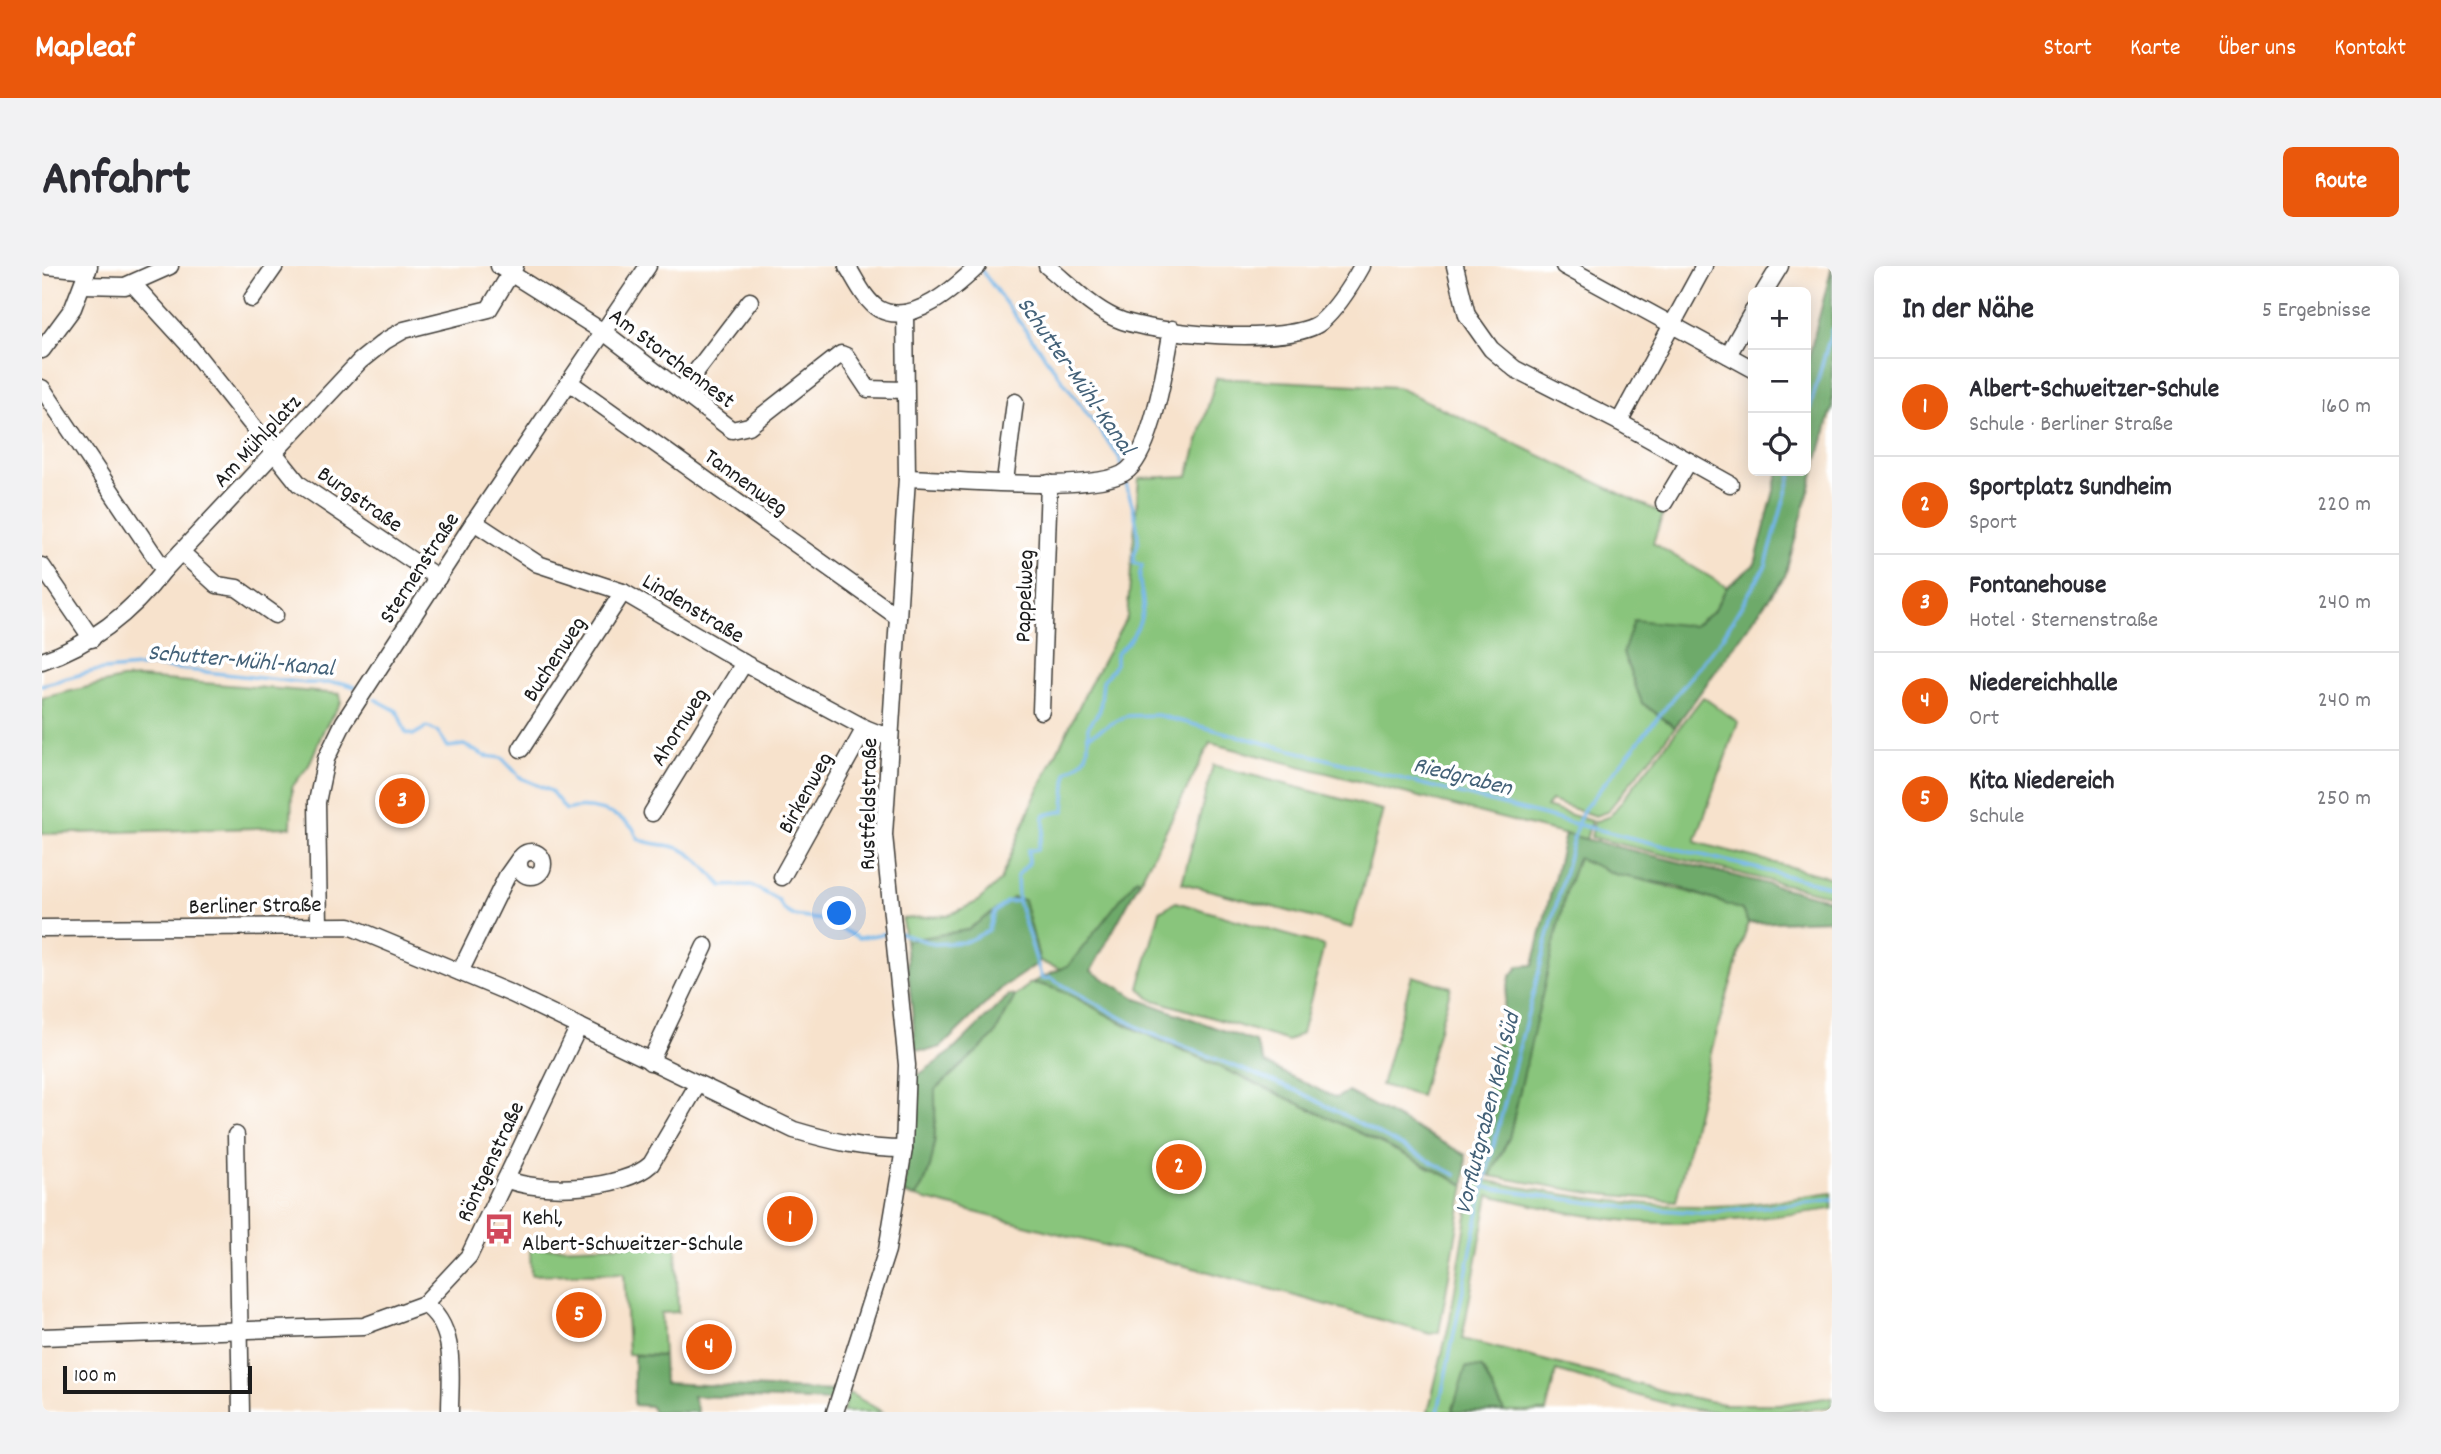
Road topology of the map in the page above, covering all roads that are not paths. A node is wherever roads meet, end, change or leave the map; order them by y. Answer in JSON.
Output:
{"nodes":[{"id":1,"x":47,"y":266,"type":"edge"},
{"id":2,"x":170,"y":266,"type":"edge"},
{"id":3,"x":275,"y":266,"type":"edge"},
{"id":4,"x":648,"y":266,"type":"edge"},
{"id":5,"x":847,"y":266,"type":"edge"},
{"id":6,"x":1047,"y":266,"type":"edge"},
{"id":7,"x":1362,"y":266,"type":"edge"},
{"id":8,"x":1455,"y":266,"type":"edge"},
{"id":9,"x":1564,"y":266,"type":"edge"},
{"id":10,"x":1703,"y":266,"type":"edge"},
{"id":11,"x":1780,"y":266,"type":"edge"},
{"id":12,"x":508,"y":269,"type":"edge"},
{"id":13,"x":976,"y":269,"type":"edge"},
{"id":14,"x":87,"y":274,"type":"edge"},
{"id":15,"x":133,"y":284,"type":"junction"},
{"id":16,"x":1767,"y":287,"type":"edge"},
{"id":17,"x":252,"y":299,"type":"dead end"},
{"id":18,"x":750,"y":301,"type":"dead end"},
{"id":19,"x":905,"y":313,"type":"junction"},
{"id":20,"x":1748,"y":320,"type":"edge"},
{"id":21,"x":1670,"y":326,"type":"junction"},
{"id":22,"x":1172,"y":329,"type":"junction"},
{"id":23,"x":605,"y":333,"type":"junction"},
{"id":24,"x":42,"y":350,"type":"edge"},
{"id":25,"x":1728,"y":355,"type":"junction"},
{"id":26,"x":1748,"y":366,"type":"edge"},
{"id":27,"x":569,"y":382,"type":"junction"},
{"id":28,"x":42,"y":388,"type":"edge"},
{"id":29,"x":905,"y":390,"type":"junction"},
{"id":30,"x":681,"y":391,"type":"junction"},
{"id":31,"x":1016,"y":401,"type":"dead end"},
{"id":32,"x":1619,"y":422,"type":"junction"},
{"id":33,"x":275,"y":454,"type":"junction"},
{"id":34,"x":1689,"y":461,"type":"junction"},
{"id":35,"x":907,"y":478,"type":"junction"},
{"id":36,"x":1005,"y":481,"type":"junction"},
{"id":37,"x":1049,"y":483,"type":"junction"},
{"id":38,"x":1730,"y":484,"type":"dead end"},
{"id":39,"x":1664,"y":503,"type":"dead end"},
{"id":40,"x":474,"y":522,"type":"junction"},
{"id":41,"x":181,"y":552,"type":"junction"},
{"id":42,"x":42,"y":566,"type":"edge"},
{"id":43,"x":164,"y":570,"type":"junction"},
{"id":44,"x":438,"y":578,"type":"junction"},
{"id":45,"x":623,"y":592,"type":"junction"},
{"id":46,"x":275,"y":615,"type":"dead end"},
{"id":47,"x":898,"y":617,"type":"junction"},
{"id":48,"x":92,"y":639,"type":"junction"},
{"id":49,"x":42,"y":662,"type":"edge"},
{"id":50,"x":744,"y":663,"type":"junction"},
{"id":51,"x":1041,"y":711,"type":"dead end"},
{"id":52,"x":865,"y":729,"type":"junction"},
{"id":53,"x":890,"y":738,"type":"junction"},
{"id":54,"x":521,"y":749,"type":"dead end"},
{"id":55,"x":652,"y":813,"type":"dead end"},
{"id":56,"x":519,"y":859,"type":"dead end"},
{"id":57,"x":782,"y":877,"type":"dead end"},
{"id":58,"x":319,"y":925,"type":"junction"},
{"id":59,"x":42,"y":928,"type":"edge"},
{"id":60,"x":705,"y":946,"type":"dead end"},
{"id":61,"x":460,"y":972,"type":"junction"},
{"id":62,"x":579,"y":1026,"type":"junction"},
{"id":63,"x":650,"y":1062,"type":"junction"},
{"id":64,"x":698,"y":1084,"type":"junction"},
{"id":65,"x":236,"y":1135,"type":"dead end"},
{"id":66,"x":904,"y":1149,"type":"junction"},
{"id":67,"x":506,"y":1179,"type":"junction"},
{"id":68,"x":424,"y":1304,"type":"junction"},
{"id":69,"x":239,"y":1331,"type":"junction"},
{"id":70,"x":42,"y":1338,"type":"edge"},
{"id":71,"x":241,"y":1412,"type":"edge"},
{"id":72,"x":450,"y":1412,"type":"edge"},
{"id":73,"x":835,"y":1412,"type":"edge"}],
"edges":[{"from":1,"to":14,"type":"street"},
{"from":2,"to":15,"type":"street"},
{"from":3,"to":17,"type":"street"},
{"from":4,"to":23,"type":"street","name":"Sternenstraße"},
{"from":5,"to":19,"type":"street"},
{"from":6,"to":22,"type":"street"},
{"from":7,"to":22,"type":"street"},
{"from":8,"to":32,"type":"street"},
{"from":9,"to":21,"type":"street"},
{"from":10,"to":21,"type":"street"},
{"from":11,"to":16,"type":"street"},
{"from":12,"to":23,"type":"street","name":"Am Storchennest"},
{"from":12,"to":33,"type":"street","name":"Am Mühlplatz"},
{"from":13,"to":19,"type":"street"},
{"from":14,"to":15,"type":"street"},
{"from":14,"to":24,"type":"street"},
{"from":15,"to":33,"type":"street","name":"Burgstraße"},
{"from":18,"to":30,"type":"street"},
{"from":19,"to":29,"type":"street","name":"Rustfeldstraße"},
{"from":20,"to":25,"type":"street"},
{"from":21,"to":25,"type":"street"},
{"from":21,"to":32,"type":"street"},
{"from":22,"to":37,"type":"street"},
{"from":23,"to":27,"type":"street","name":"Sternenstraße"},
{"from":23,"to":30,"type":"street","name":"Am Storchennest"},
{"from":25,"to":26,"type":"street"},
{"from":27,"to":40,"type":"street","name":"Sternenstraße"},
{"from":27,"to":47,"type":"street","name":"Tannenweg"},
{"from":28,"to":43,"type":"street"},
{"from":29,"to":30,"type":"street","name":"Am Storchennest"},
{"from":29,"to":35,"type":"street","name":"Rustfeldstraße"},
{"from":31,"to":36,"type":"street"},
{"from":32,"to":34,"type":"street"},
{"from":33,"to":41,"type":"street","name":"Am Mühlplatz"},
{"from":33,"to":44,"type":"street","name":"Burgstraße"},
{"from":34,"to":38,"type":"street"},
{"from":34,"to":39,"type":"street"},
{"from":35,"to":36,"type":"street"},
{"from":35,"to":47,"type":"street","name":"Rustfeldstraße"},
{"from":36,"to":37,"type":"street"},
{"from":37,"to":51,"type":"street","name":"Pappelweg"},
{"from":40,"to":44,"type":"street","name":"Sternenstraße"},
{"from":40,"to":45,"type":"street","name":"Lindenstraße"},
{"from":41,"to":43,"type":"street","name":"Am Mühlplatz"},
{"from":41,"to":46,"type":"street"},
{"from":42,"to":48,"type":"street"},
{"from":43,"to":48,"type":"street","name":"Am Mühlplatz"},
{"from":44,"to":58,"type":"street","name":"Sternenstraße"},
{"from":45,"to":50,"type":"street","name":"Lindenstraße"},
{"from":45,"to":54,"type":"street","name":"Buchenweg"},
{"from":47,"to":53,"type":"street","name":"Rustfeldstraße"},
{"from":48,"to":49,"type":"street","name":"Am Mühlplatz"},
{"from":50,"to":52,"type":"street","name":"Lindenstraße"},
{"from":50,"to":55,"type":"street","name":"Ahornweg"},
{"from":52,"to":53,"type":"street","name":"Lindenstraße"},
{"from":52,"to":57,"type":"street","name":"Birkenweg"},
{"from":53,"to":66,"type":"street","name":"Rustfeldstraße"},
{"from":56,"to":61,"type":"street"},
{"from":58,"to":59,"type":"street","name":"Berliner Straße"},
{"from":58,"to":61,"type":"street","name":"Berliner Straße"},
{"from":60,"to":63,"type":"street"},
{"from":61,"to":62,"type":"street","name":"Berliner Straße"},
{"from":62,"to":63,"type":"street","name":"Berliner Straße"},
{"from":62,"to":67,"type":"street","name":"Röntgenstraße"},
{"from":63,"to":64,"type":"street","name":"Berliner Straße"},
{"from":64,"to":66,"type":"street","name":"Berliner Straße"},
{"from":64,"to":67,"type":"street"},
{"from":65,"to":69,"type":"street"},
{"from":66,"to":73,"type":"street","name":"Rustfeldstraße"},
{"from":67,"to":68,"type":"street","name":"Röntgenstraße"},
{"from":68,"to":69,"type":"street","name":"Röntgenstraße"},
{"from":68,"to":72,"type":"street"},
{"from":69,"to":70,"type":"street","name":"Röntgenstraße"},
{"from":69,"to":71,"type":"street"}]}
